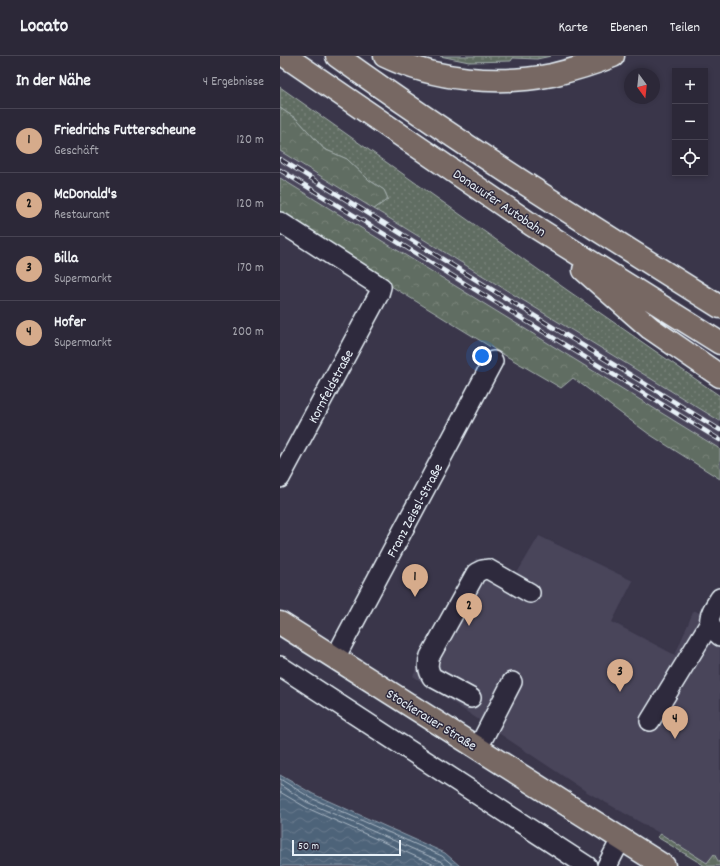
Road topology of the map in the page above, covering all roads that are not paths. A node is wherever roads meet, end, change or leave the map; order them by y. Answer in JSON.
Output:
{"nodes":[{"id":1,"x":285,"y":56,"type":"edge"},
{"id":2,"x":337,"y":56,"type":"edge"},
{"id":3,"x":385,"y":56,"type":"edge"},
{"id":4,"x":613,"y":56,"type":"edge"},
{"id":5,"x":280,"y":222,"type":"edge"},
{"id":6,"x":532,"y":225,"type":"junction"},
{"id":7,"x":720,"y":307,"type":"edge"},
{"id":8,"x":720,"y":343,"type":"edge"},
{"id":9,"x":493,"y":361,"type":"dead end"},
{"id":10,"x":720,"y":376,"type":"edge"},
{"id":11,"x":280,"y":478,"type":"edge"},
{"id":12,"x":530,"y":593,"type":"dead end"},
{"id":13,"x":720,"y":598,"type":"edge"},
{"id":14,"x":280,"y":623,"type":"edge"},
{"id":15,"x":715,"y":629,"type":"edge"},
{"id":16,"x":335,"y":658,"type":"junction"},
{"id":17,"x":280,"y":666,"type":"edge"},
{"id":18,"x":512,"y":682,"type":"dead end"},
{"id":19,"x":470,"y":698,"type":"dead end"},
{"id":20,"x":650,"y":721,"type":"dead end"},
{"id":21,"x":478,"y":748,"type":"junction"},
{"id":22,"x":621,"y":839,"type":"junction"},
{"id":23,"x":587,"y":866,"type":"edge"},
{"id":24,"x":607,"y":866,"type":"edge"},
{"id":25,"x":664,"y":866,"type":"edge"}],
"edges":[{"from":1,"to":6,"type":"main road","name":"Donauufer Autobahn"},
{"from":2,"to":7,"type":"main road","name":"Donauufer Autobahn"},
{"from":3,"to":4,"type":"main road"},
{"from":5,"to":11,"type":"street","name":"Kornfeldstraße"},
{"from":6,"to":8,"type":"main road","name":"Donauufer Autobahn"},
{"from":6,"to":10,"type":"main road"},
{"from":9,"to":16,"type":"street","name":"Franz Zeissl-Straße"},
{"from":12,"to":19,"type":"street"},
{"from":13,"to":15,"type":"street"},
{"from":14,"to":16,"type":"main road","name":"Stockerauer Straße"},
{"from":15,"to":20,"type":"street"},
{"from":16,"to":21,"type":"main road","name":"Stockerauer Straße"},
{"from":17,"to":23,"type":"street"},
{"from":18,"to":21,"type":"street"},
{"from":21,"to":22,"type":"main road","name":"Stockerauer Straße"},
{"from":22,"to":24,"type":"street"},
{"from":22,"to":25,"type":"main road","name":"Stockerauer Straße"}]}
